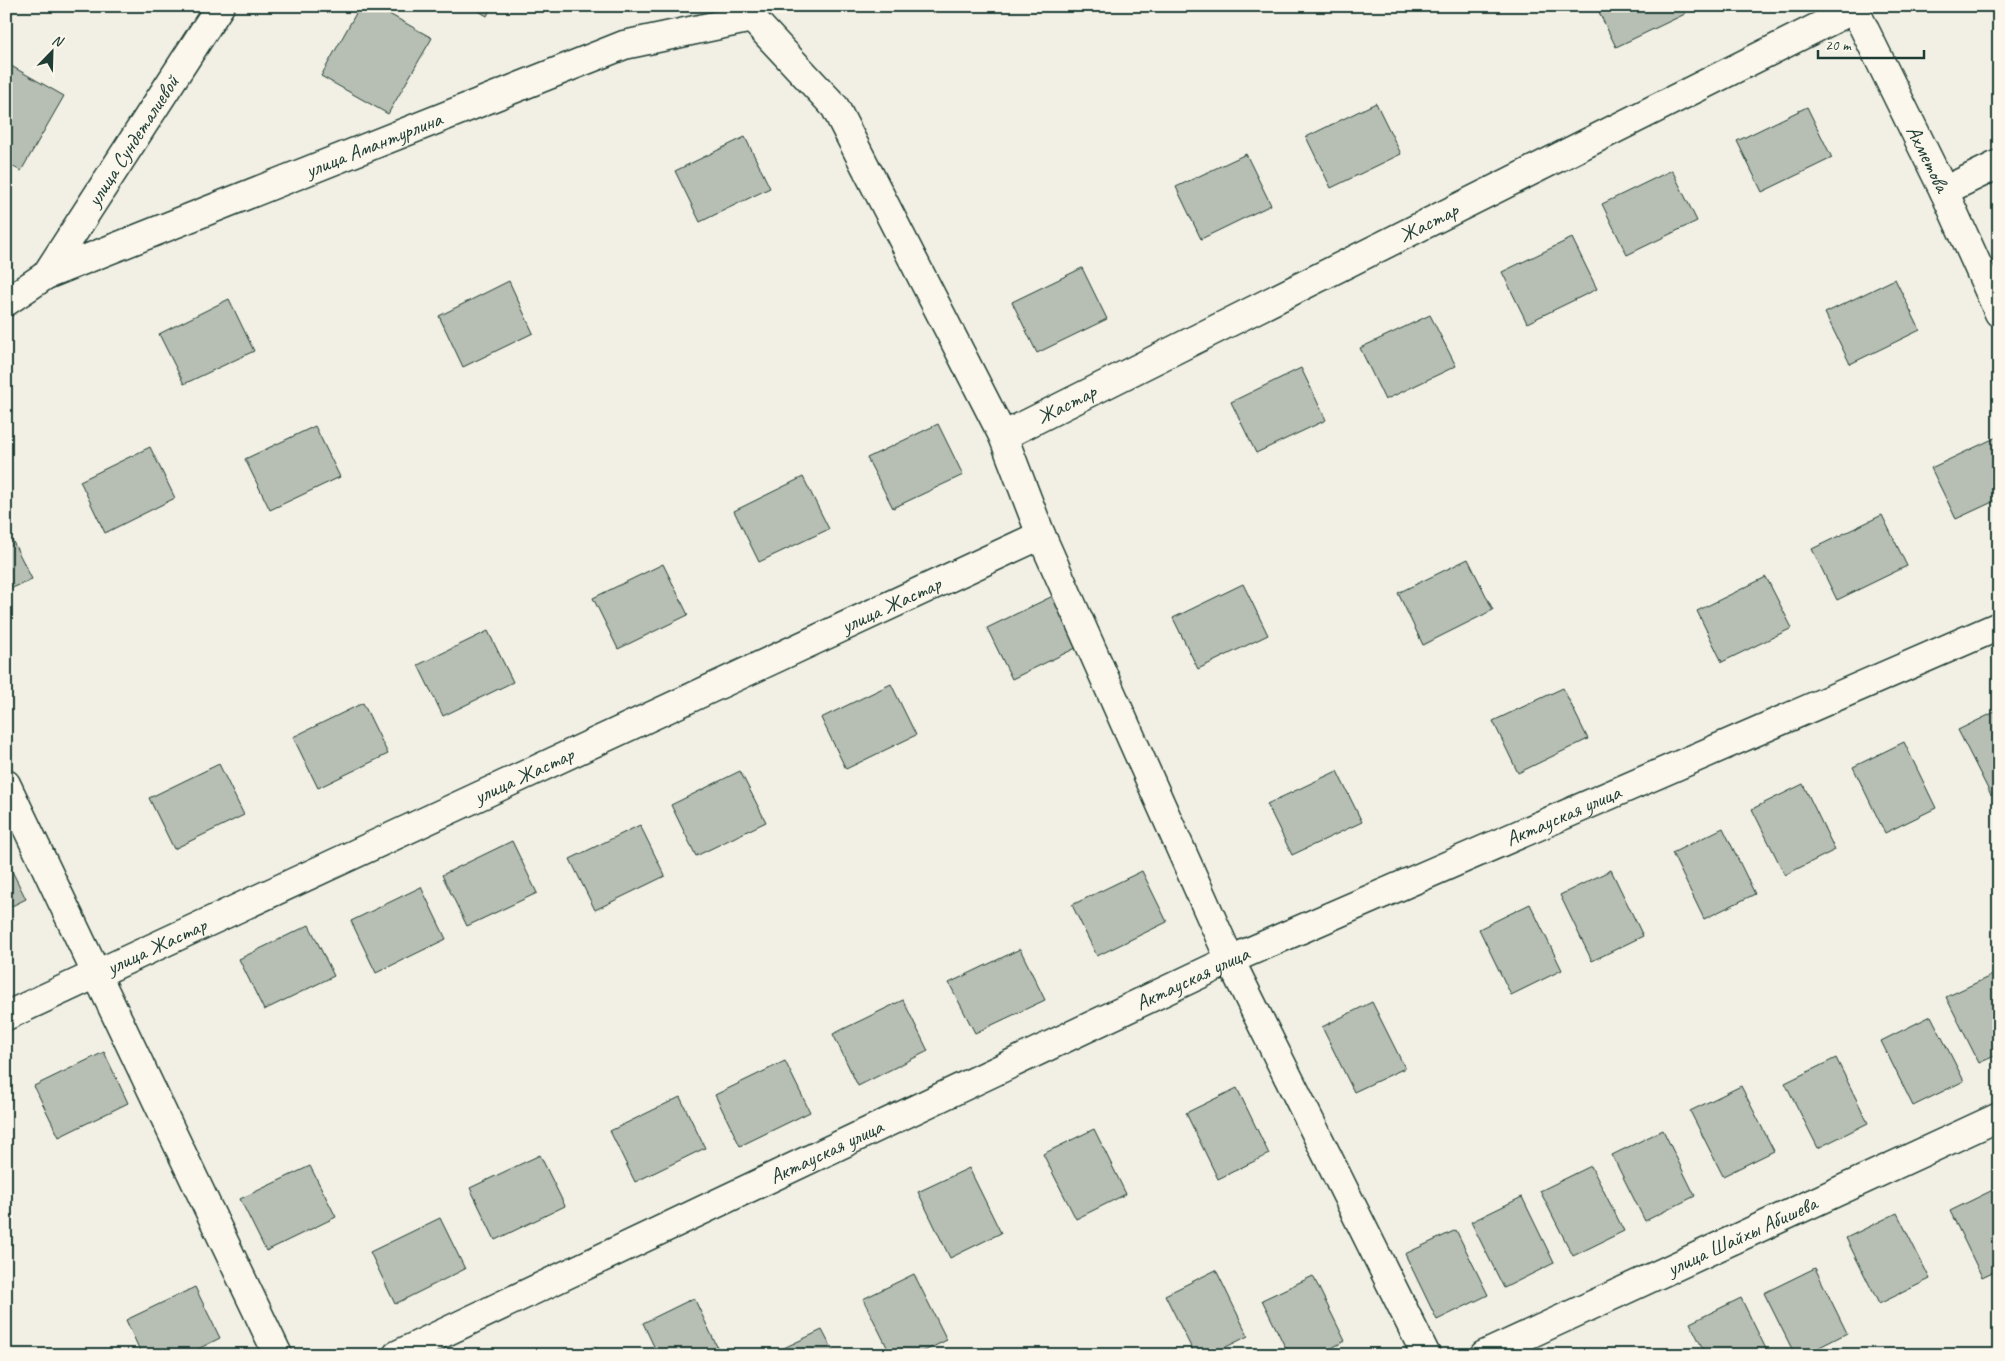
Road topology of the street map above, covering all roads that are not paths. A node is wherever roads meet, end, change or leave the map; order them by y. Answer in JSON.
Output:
{"nodes":[{"id":1,"x":220,"y":6,"type":"edge"},
{"id":2,"x":1854,"y":7,"type":"edge"},
{"id":3,"x":755,"y":12,"type":"edge"},
{"id":4,"x":1999,"y":164,"type":"edge"},
{"id":5,"x":1944,"y":191,"type":"junction"},
{"id":6,"x":46,"y":275,"type":"junction"},
{"id":7,"x":6,"y":302,"type":"edge"},
{"id":8,"x":1999,"y":313,"type":"edge"},
{"id":9,"x":1003,"y":436,"type":"junction"},
{"id":10,"x":1041,"y":535,"type":"junction"},
{"id":11,"x":1999,"y":626,"type":"edge"},
{"id":12,"x":6,"y":784,"type":"edge"},
{"id":13,"x":1230,"y":960,"type":"junction"},
{"id":14,"x":96,"y":975,"type":"junction"},
{"id":15,"x":6,"y":1016,"type":"edge"},
{"id":16,"x":1999,"y":1117,"type":"edge"},
{"id":17,"x":278,"y":1355,"type":"edge"},
{"id":18,"x":397,"y":1355,"type":"edge"},
{"id":19,"x":1426,"y":1355,"type":"edge"},
{"id":20,"x":1484,"y":1355,"type":"edge"}],
"edges":[{"from":1,"to":6,"type":"street","name":"улица Сундеталиевой"},
{"from":2,"to":5,"type":"street","name":"Ахметова"},
{"from":2,"to":9,"type":"street","name":"Жастар"},
{"from":3,"to":6,"type":"street","name":"улица Амантурлина"},
{"from":3,"to":9,"type":"street"},
{"from":4,"to":5,"type":"street"},
{"from":5,"to":8,"type":"street","name":"Ахметова"},
{"from":6,"to":7,"type":"street","name":"улица Амантурлина"},
{"from":9,"to":10,"type":"street"},
{"from":10,"to":13,"type":"street"},
{"from":10,"to":14,"type":"street","name":"улица Жастар"},
{"from":11,"to":13,"type":"street","name":"Актауская улица"},
{"from":12,"to":14,"type":"street"},
{"from":13,"to":18,"type":"street","name":"Актауская улица"},
{"from":13,"to":19,"type":"street"},
{"from":14,"to":15,"type":"street","name":"улица Жастар"},
{"from":14,"to":17,"type":"street"},
{"from":16,"to":20,"type":"street","name":"улица Шайхы Абишева"}]}
